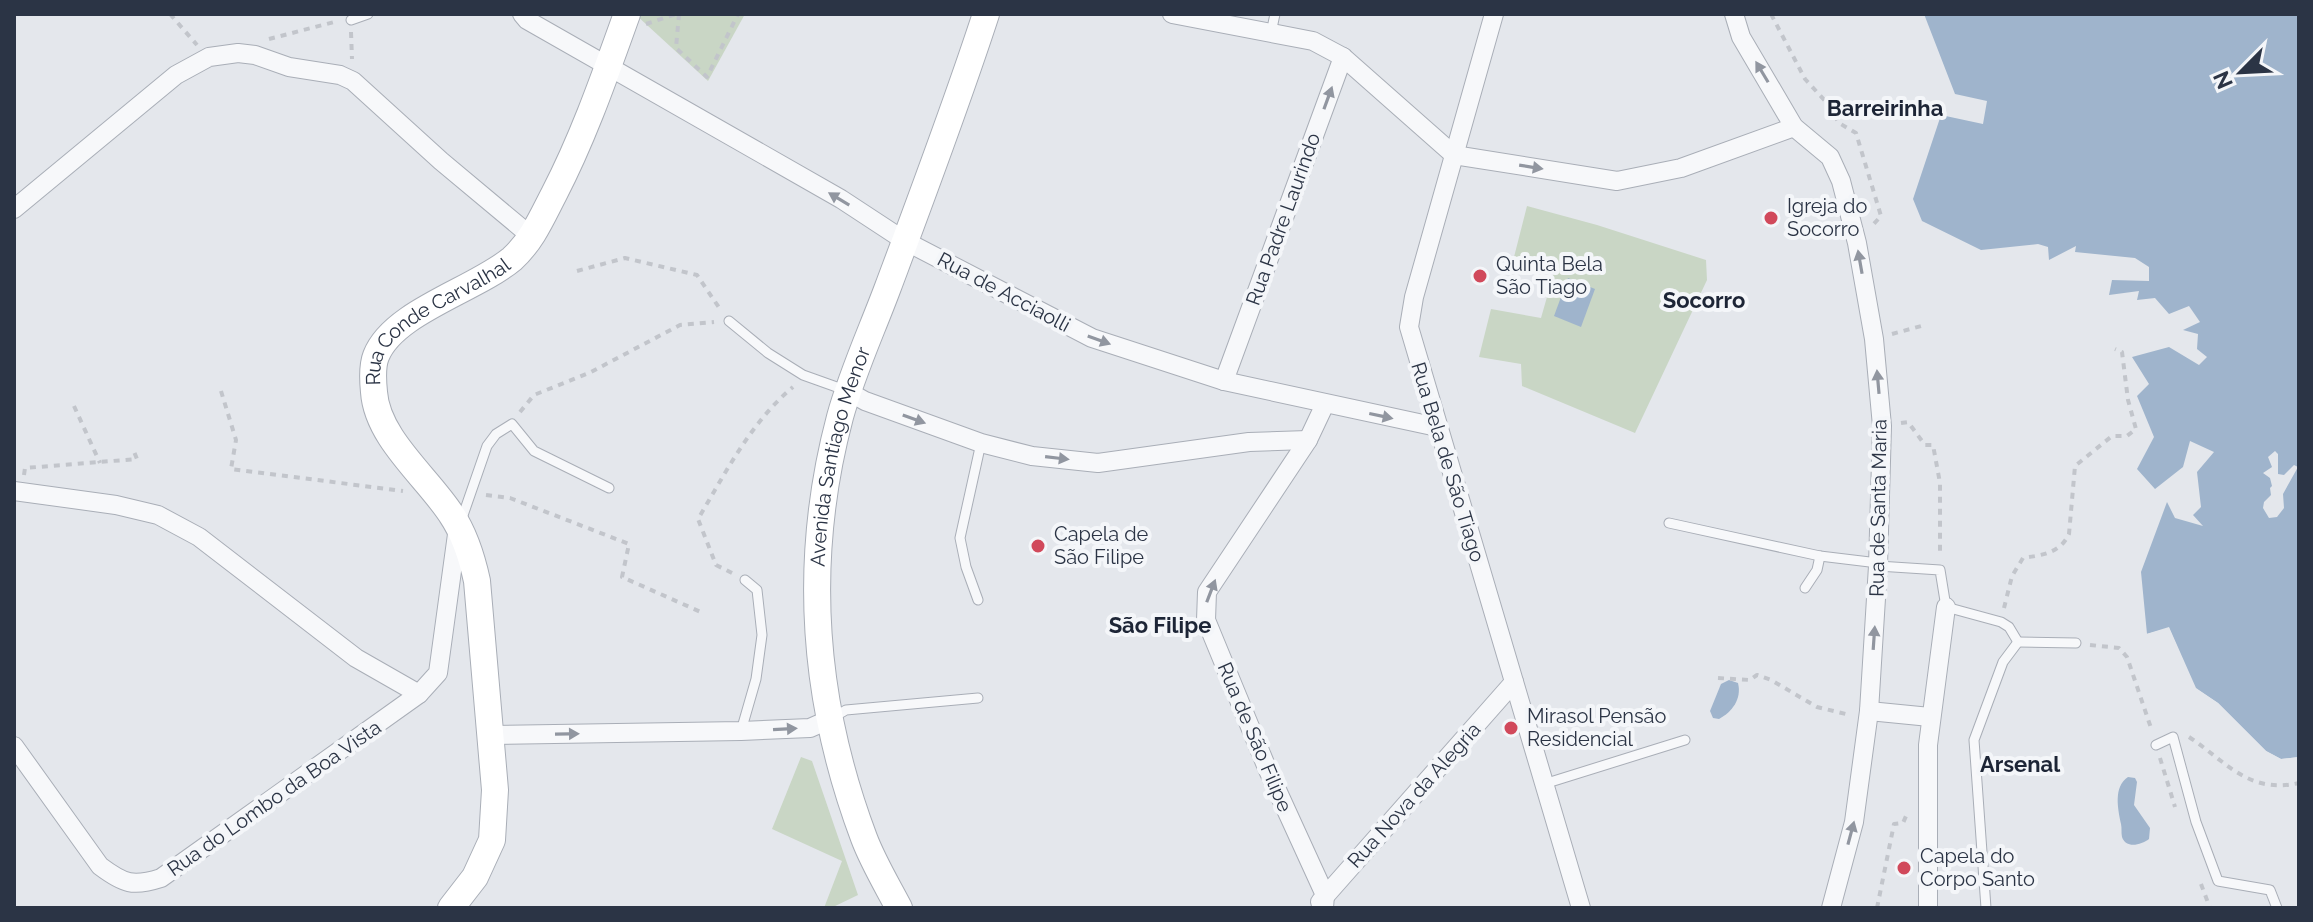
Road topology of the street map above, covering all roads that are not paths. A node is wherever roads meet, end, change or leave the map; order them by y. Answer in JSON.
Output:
{"nodes":[{"id":1,"x":368,"y":14,"type":"edge"},
{"id":2,"x":522,"y":14,"type":"edge"},
{"id":3,"x":986,"y":14,"type":"edge"},
{"id":4,"x":1172,"y":14,"type":"edge"},
{"id":5,"x":1275,"y":14,"type":"edge"},
{"id":6,"x":1494,"y":14,"type":"edge"},
{"id":7,"x":1734,"y":14,"type":"edge"},
{"id":8,"x":632,"y":15,"type":"edge"},
{"id":9,"x":351,"y":20,"type":"road end"},
{"id":10,"x":1271,"y":33,"type":"junction"},
{"id":11,"x":1343,"y":57,"type":"junction"},
{"id":12,"x":608,"y":68,"type":"junction"},
{"id":13,"x":1794,"y":127,"type":"junction"},
{"id":14,"x":1454,"y":155,"type":"junction"},
{"id":15,"x":14,"y":209,"type":"edge"},
{"id":16,"x":532,"y":237,"type":"junction"},
{"id":17,"x":905,"y":241,"type":"junction"},
{"id":18,"x":729,"y":321,"type":"road end"},
{"id":19,"x":1224,"y":381,"type":"junction"},
{"id":20,"x":849,"y":392,"type":"junction"},
{"id":21,"x":1325,"y":404,"type":"junction"},
{"id":22,"x":1437,"y":427,"type":"junction"},
{"id":23,"x":1308,"y":440,"type":"junction"},
{"id":24,"x":981,"y":443,"type":"junction"},
{"id":25,"x":609,"y":488,"type":"dead end"},
{"id":26,"x":18,"y":492,"type":"edge"},
{"id":27,"x":1669,"y":523,"type":"dead end"},
{"id":28,"x":458,"y":527,"type":"junction"},
{"id":29,"x":1820,"y":556,"type":"junction"},
{"id":30,"x":1878,"y":565,"type":"junction"},
{"id":31,"x":745,"y":580,"type":"road end"},
{"id":32,"x":1805,"y":588,"type":"dead end"},
{"id":33,"x":978,"y":600,"type":"dead end"},
{"id":34,"x":1946,"y":607,"type":"junction"},
{"id":35,"x":2018,"y":642,"type":"junction"},
{"id":36,"x":2076,"y":643,"type":"road end"},
{"id":37,"x":1514,"y":682,"type":"junction"},
{"id":38,"x":419,"y":694,"type":"junction"},
{"id":39,"x":978,"y":698,"type":"dead end"},
{"id":40,"x":1869,"y":714,"type":"junction"},
{"id":41,"x":1930,"y":717,"type":"junction"},
{"id":42,"x":828,"y":720,"type":"junction"},
{"id":43,"x":741,"y":731,"type":"junction"},
{"id":44,"x":489,"y":735,"type":"junction"},
{"id":45,"x":1685,"y":740,"type":"dead end"},
{"id":46,"x":2156,"y":745,"type":"road end"},
{"id":47,"x":14,"y":746,"type":"edge"},
{"id":48,"x":1544,"y":784,"type":"junction"},
{"id":49,"x":1321,"y":904,"type":"edge"},
{"id":50,"x":451,"y":908,"type":"edge"},
{"id":51,"x":899,"y":908,"type":"edge"},
{"id":52,"x":1581,"y":908,"type":"edge"},
{"id":53,"x":1831,"y":908,"type":"edge"},
{"id":54,"x":1928,"y":908,"type":"edge"},
{"id":55,"x":1986,"y":908,"type":"edge"},
{"id":56,"x":2277,"y":908,"type":"edge"}],
"edges":[{"from":1,"to":9,"type":"lane"},
{"from":2,"to":12,"type":"street","name":"Rua de Acciaolli"},
{"from":3,"to":17,"type":"street","name":"Avenida Santiago Menor"},
{"from":4,"to":10,"type":"street"},
{"from":5,"to":10,"type":"lane"},
{"from":6,"to":14,"type":"street","name":"Rua Bela de São Tiago"},
{"from":13,"to":7,"type":"street","name":"Rua de Santa Maria","one_way":true},
{"from":8,"to":12,"type":"street","name":"Rua Conde Carvalhal"},
{"from":10,"to":11,"type":"street"},
{"from":11,"to":14,"type":"street"},
{"from":19,"to":11,"type":"street","name":"Rua Padre Laurindo","one_way":true},
{"from":12,"to":16,"type":"street","name":"Rua Conde Carvalhal"},
{"from":17,"to":12,"type":"street","name":"Rua de Acciaolli","one_way":true},
{"from":14,"to":13,"type":"street","one_way":true},
{"from":30,"to":13,"type":"street","name":"Rua de Santa Maria","one_way":true},
{"from":14,"to":22,"type":"street","name":"Rua Bela de São Tiago"},
{"from":15,"to":16,"type":"street"},
{"from":16,"to":28,"type":"street","name":"Rua Conde Carvalhal"},
{"from":17,"to":19,"type":"street","name":"Rua de Acciaolli","one_way":true},
{"from":17,"to":20,"type":"street","name":"Avenida Santiago Menor"},
{"from":18,"to":20,"type":"lane"},
{"from":19,"to":21,"type":"street","name":"Rua de Acciaolli"},
{"from":20,"to":24,"type":"street","one_way":true},
{"from":20,"to":42,"type":"street","name":"Avenida Santiago Menor"},
{"from":21,"to":22,"type":"street","name":"Rua de Acciaolli","one_way":true},
{"from":21,"to":23,"type":"street","name":"Rua de São Filipe"},
{"from":22,"to":37,"type":"street","name":"Rua Bela de São Tiago"},
{"from":24,"to":23,"type":"street","one_way":true},
{"from":49,"to":23,"type":"street","name":"Rua de São Filipe","one_way":true},
{"from":24,"to":33,"type":"lane"},
{"from":25,"to":28,"type":"lane"},
{"from":26,"to":38,"type":"street"},
{"from":27,"to":29,"type":"lane"},
{"from":28,"to":38,"type":"street","name":"Rua do Lombo da Boa Vista"},
{"from":28,"to":44,"type":"street","name":"Rua Conde Carvalhal"},
{"from":29,"to":30,"type":"lane"},
{"from":29,"to":32,"type":"lane"},
{"from":30,"to":34,"type":"lane"},
{"from":40,"to":30,"type":"street","name":"Rua de Santa Maria","one_way":true},
{"from":31,"to":43,"type":"lane"},
{"from":34,"to":35,"type":"lane"},
{"from":34,"to":41,"type":"street"},
{"from":35,"to":36,"type":"lane"},
{"from":35,"to":55,"type":"lane"},
{"from":37,"to":48,"type":"street","name":"Rua Bela de São Tiago"},
{"from":37,"to":49,"type":"street","name":"Rua Nova da Alegria"},
{"from":38,"to":47,"type":"street","name":"Rua do Lombo da Boa Vista"},
{"from":39,"to":42,"type":"lane"},
{"from":40,"to":41,"type":"street"},
{"from":53,"to":40,"type":"street","name":"Rua de Santa Maria","one_way":true},
{"from":41,"to":54,"type":"street"},
{"from":43,"to":42,"type":"street","one_way":true},
{"from":42,"to":51,"type":"street","name":"Avenida Santiago Menor"},
{"from":44,"to":43,"type":"street","one_way":true},
{"from":44,"to":50,"type":"street","name":"Rua Conde Carvalhal"},
{"from":45,"to":48,"type":"lane"},
{"from":46,"to":56,"type":"lane"},
{"from":48,"to":52,"type":"street","name":"Rua Bela de São Tiago"}]}
